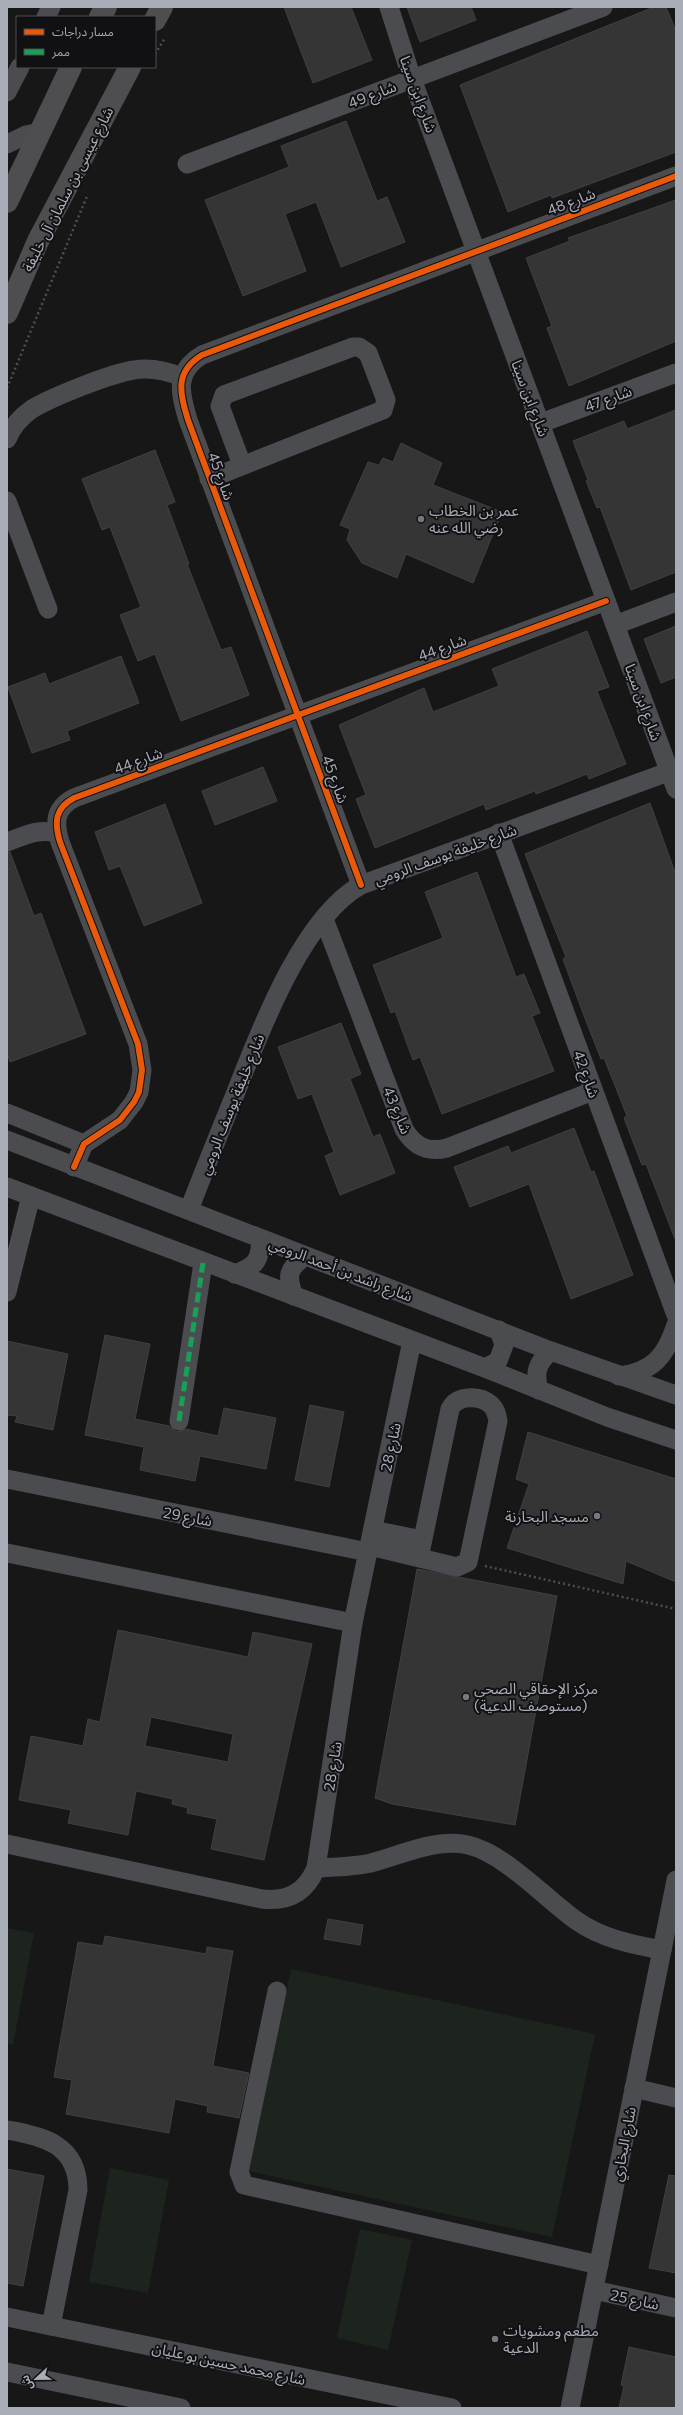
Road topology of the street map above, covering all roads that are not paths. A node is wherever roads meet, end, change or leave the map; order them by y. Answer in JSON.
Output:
{"nodes":[{"id":1,"x":51,"y":7,"type":"edge"},
{"id":2,"x":106,"y":7,"type":"edge"},
{"id":3,"x":162,"y":7,"type":"edge"},
{"id":4,"x":389,"y":7,"type":"edge"},
{"id":5,"x":603,"y":7,"type":"edge"},
{"id":6,"x":46,"y":16,"type":"edge"},
{"id":7,"x":101,"y":16,"type":"edge"},
{"id":8,"x":156,"y":18,"type":"edge"},
{"id":9,"x":19,"y":68,"type":"edge"},
{"id":10,"x":71,"y":68,"type":"edge"},
{"id":11,"x":129,"y":68,"type":"edge"},
{"id":12,"x":412,"y":78,"type":"junction"},
{"id":13,"x":7,"y":92,"type":"edge"},
{"id":14,"x":40,"y":132,"type":"junction"},
{"id":15,"x":7,"y":144,"type":"edge"},
{"id":16,"x":187,"y":164,"type":"dead end"},
{"id":17,"x":676,"y":176,"type":"edge"},
{"id":18,"x":7,"y":202,"type":"edge"},
{"id":19,"x":476,"y":250,"type":"junction"},
{"id":20,"x":7,"y":313,"type":"edge"},
{"id":21,"x":676,"y":372,"type":"edge"},
{"id":22,"x":182,"y":377,"type":"junction"},
{"id":23,"x":541,"y":423,"type":"junction"},
{"id":24,"x":7,"y":439,"type":"edge"},
{"id":25,"x":242,"y":465,"type":"junction"},
{"id":26,"x":210,"y":478,"type":"junction"},
{"id":27,"x":7,"y":501,"type":"edge"},
{"id":28,"x":606,"y":601,"type":"junction"},
{"id":29,"x":676,"y":602,"type":"edge"},
{"id":30,"x":48,"y":609,"type":"dead end"},
{"id":31,"x":615,"y":625,"type":"junction"},
{"id":32,"x":298,"y":715,"type":"junction"},
{"id":33,"x":674,"y":777,"type":"edge"},
{"id":34,"x":57,"y":833,"type":"junction"},
{"id":35,"x":499,"y":833,"type":"junction"},
{"id":36,"x":7,"y":842,"type":"edge"},
{"id":37,"x":361,"y":885,"type":"junction"},
{"id":38,"x":324,"y":919,"type":"junction"},
{"id":39,"x":593,"y":1091,"type":"junction"},
{"id":40,"x":7,"y":1113,"type":"edge"},
{"id":41,"x":7,"y":1140,"type":"edge"},
{"id":42,"x":84,"y":1144,"type":"junction"},
{"id":43,"x":74,"y":1167,"type":"junction"},
{"id":44,"x":7,"y":1187,"type":"edge"},
{"id":45,"x":31,"y":1196,"type":"junction"},
{"id":46,"x":189,"y":1210,"type":"junction"},
{"id":47,"x":261,"y":1239,"type":"junction"},
{"id":48,"x":305,"y":1256,"type":"junction"},
{"id":49,"x":203,"y":1263,"type":"junction"},
{"id":50,"x":235,"y":1274,"type":"junction"},
{"id":51,"x":7,"y":1292,"type":"edge"},
{"id":52,"x":294,"y":1296,"type":"junction"},
{"id":53,"x":676,"y":1315,"type":"edge"},
{"id":54,"x":676,"y":1325,"type":"edge"},
{"id":55,"x":499,"y":1330,"type":"junction"},
{"id":56,"x":412,"y":1341,"type":"junction"},
{"id":57,"x":551,"y":1351,"type":"junction"},
{"id":58,"x":485,"y":1368,"type":"junction"},
{"id":59,"x":619,"y":1376,"type":"junction"},
{"id":60,"x":539,"y":1390,"type":"junction"},
{"id":61,"x":676,"y":1395,"type":"edge"},
{"id":62,"x":179,"y":1421,"type":"dead end"},
{"id":63,"x":676,"y":1440,"type":"edge"},
{"id":64,"x":7,"y":1479,"type":"edge"},
{"id":65,"x":370,"y":1543,"type":"junction"},
{"id":66,"x":421,"y":1549,"type":"junction"},
{"id":67,"x":7,"y":1553,"type":"edge"},
{"id":68,"x":353,"y":1623,"type":"junction"},
{"id":69,"x":7,"y":1844,"type":"edge"},
{"id":70,"x":316,"y":1868,"type":"junction"},
{"id":71,"x":676,"y":1880,"type":"edge"},
{"id":72,"x":674,"y":1904,"type":"edge"},
{"id":73,"x":662,"y":1950,"type":"junction"},
{"id":74,"x":277,"y":1991,"type":"dead end"},
{"id":75,"x":634,"y":2088,"type":"junction"},
{"id":76,"x":676,"y":2098,"type":"edge"},
{"id":77,"x":7,"y":2130,"type":"edge"},
{"id":78,"x":599,"y":2265,"type":"junction"},
{"id":79,"x":594,"y":2290,"type":"junction"},
{"id":80,"x":676,"y":2308,"type":"edge"},
{"id":81,"x":7,"y":2317,"type":"edge"},
{"id":82,"x":50,"y":2326,"type":"junction"},
{"id":83,"x":7,"y":2372,"type":"edge"},
{"id":84,"x":181,"y":2408,"type":"edge"},
{"id":85,"x":452,"y":2408,"type":"edge"},
{"id":86,"x":570,"y":2408,"type":"edge"}],
"edges":[{"from":1,"to":6,"type":"street"},
{"from":2,"to":7,"type":"highway"},
{"from":3,"to":8,"type":"highway"},
{"from":4,"to":12,"type":"street","name":"شارع ابن سينا"},
{"from":5,"to":12,"type":"street","name":"شارع 49"},
{"from":9,"to":13,"type":"street"},
{"from":10,"to":14,"type":"highway"},
{"from":11,"to":20,"type":"highway","name":"شارع عيسى بن سلمان آل خليفة"},
{"from":12,"to":16,"type":"street","name":"شارع 49"},
{"from":12,"to":19,"type":"street","name":"شارع ابن سينا"},
{"from":14,"to":15,"type":"street"},
{"from":14,"to":18,"type":"highway"},
{"from":17,"to":19,"type":"street","name":"شارع 48"},
{"from":19,"to":22,"type":"street"},
{"from":19,"to":23,"type":"street","name":"شارع ابن سينا"},
{"from":21,"to":23,"type":"street","name":"شارع 47"},
{"from":22,"to":24,"type":"street"},
{"from":22,"to":26,"type":"street","name":"شارع 45"},
{"from":23,"to":28,"type":"street","name":"شارع ابن سينا"},
{"from":25,"to":25,"type":"street"},
{"from":25,"to":26,"type":"street"},
{"from":26,"to":32,"type":"street","name":"شارع 45"},
{"from":27,"to":30,"type":"street"},
{"from":28,"to":31,"type":"street","name":"شارع ابن سينا"},
{"from":28,"to":32,"type":"street","name":"شارع 44"},
{"from":29,"to":31,"type":"street"},
{"from":31,"to":33,"type":"street","name":"شارع ابن سينا"},
{"from":32,"to":34,"type":"street","name":"شارع 44"},
{"from":32,"to":37,"type":"street","name":"شارع 45"},
{"from":33,"to":35,"type":"street","name":"شارع خليفة يوسف الرومي"},
{"from":34,"to":36,"type":"street"},
{"from":34,"to":42,"type":"street","name":"شارع 44"},
{"from":35,"to":37,"type":"street","name":"شارع خليفة يوسف الرومي"},
{"from":35,"to":39,"type":"street","name":"شارع 42"},
{"from":37,"to":38,"type":"street","name":"شارع خليفة يوسف الرومي"},
{"from":38,"to":39,"type":"street","name":"شارع 43"},
{"from":38,"to":46,"type":"street","name":"شارع خليفة يوسف الرومي"},
{"from":39,"to":53,"type":"street","name":"شارع 42"},
{"from":40,"to":42,"type":"street"},
{"from":41,"to":43,"type":"street","name":"شارع راشد بن أحمد الرومي"},
{"from":42,"to":43,"type":"street","name":"شارع 44"},
{"from":43,"to":46,"type":"street","name":"شارع راشد بن أحمد الرومي"},
{"from":44,"to":45,"type":"street"},
{"from":45,"to":49,"type":"street"},
{"from":45,"to":51,"type":"street"},
{"from":46,"to":47,"type":"street","name":"شارع راشد بن أحمد الرومي"},
{"from":47,"to":48,"type":"street","name":"شارع راشد بن أحمد الرومي"},
{"from":47,"to":50,"type":"street"},
{"from":48,"to":52,"type":"street"},
{"from":48,"to":55,"type":"street","name":"شارع راشد بن أحمد الرومي"},
{"from":49,"to":50,"type":"street"},
{"from":49,"to":62,"type":"street"},
{"from":50,"to":52,"type":"street"},
{"from":52,"to":56,"type":"street"},
{"from":54,"to":59,"type":"street"},
{"from":55,"to":57,"type":"street","name":"شارع راشد بن أحمد الرومي"},
{"from":55,"to":58,"type":"street"},
{"from":56,"to":58,"type":"street"},
{"from":56,"to":65,"type":"street","name":"شارع 28"},
{"from":57,"to":59,"type":"street","name":"شارع راشد بن أحمد الرومي"},
{"from":57,"to":60,"type":"street"},
{"from":58,"to":60,"type":"street"},
{"from":59,"to":61,"type":"street","name":"شارع راشد بن أحمد الرومي"},
{"from":60,"to":63,"type":"street"},
{"from":64,"to":65,"type":"street","name":"شارع 29"},
{"from":65,"to":66,"type":"street","name":"شارع 29"},
{"from":65,"to":68,"type":"street","name":"شارع 28"},
{"from":66,"to":66,"type":"street","name":"شارع 29"},
{"from":67,"to":68,"type":"street"},
{"from":68,"to":70,"type":"street","name":"شارع 28"},
{"from":69,"to":70,"type":"street","name":"شارع 28"},
{"from":70,"to":73,"type":"street"},
{"from":71,"to":72,"type":"street","name":"شارع البخاري"},
{"from":72,"to":73,"type":"street","name":"شارع البخاري"},
{"from":73,"to":75,"type":"street","name":"شارع البخاري"},
{"from":74,"to":78,"type":"street"},
{"from":75,"to":76,"type":"street"},
{"from":75,"to":78,"type":"street","name":"شارع البخاري"},
{"from":77,"to":82,"type":"street"},
{"from":78,"to":79,"type":"street","name":"شارع البخاري"},
{"from":79,"to":80,"type":"street","name":"شارع 25"},
{"from":79,"to":86,"type":"street","name":"شارع البخاري"},
{"from":81,"to":82,"type":"street","name":"شارع محمد حسين بو عليان"},
{"from":82,"to":85,"type":"street","name":"شارع محمد حسين بو عليان"},
{"from":83,"to":84,"type":"street"}]}
